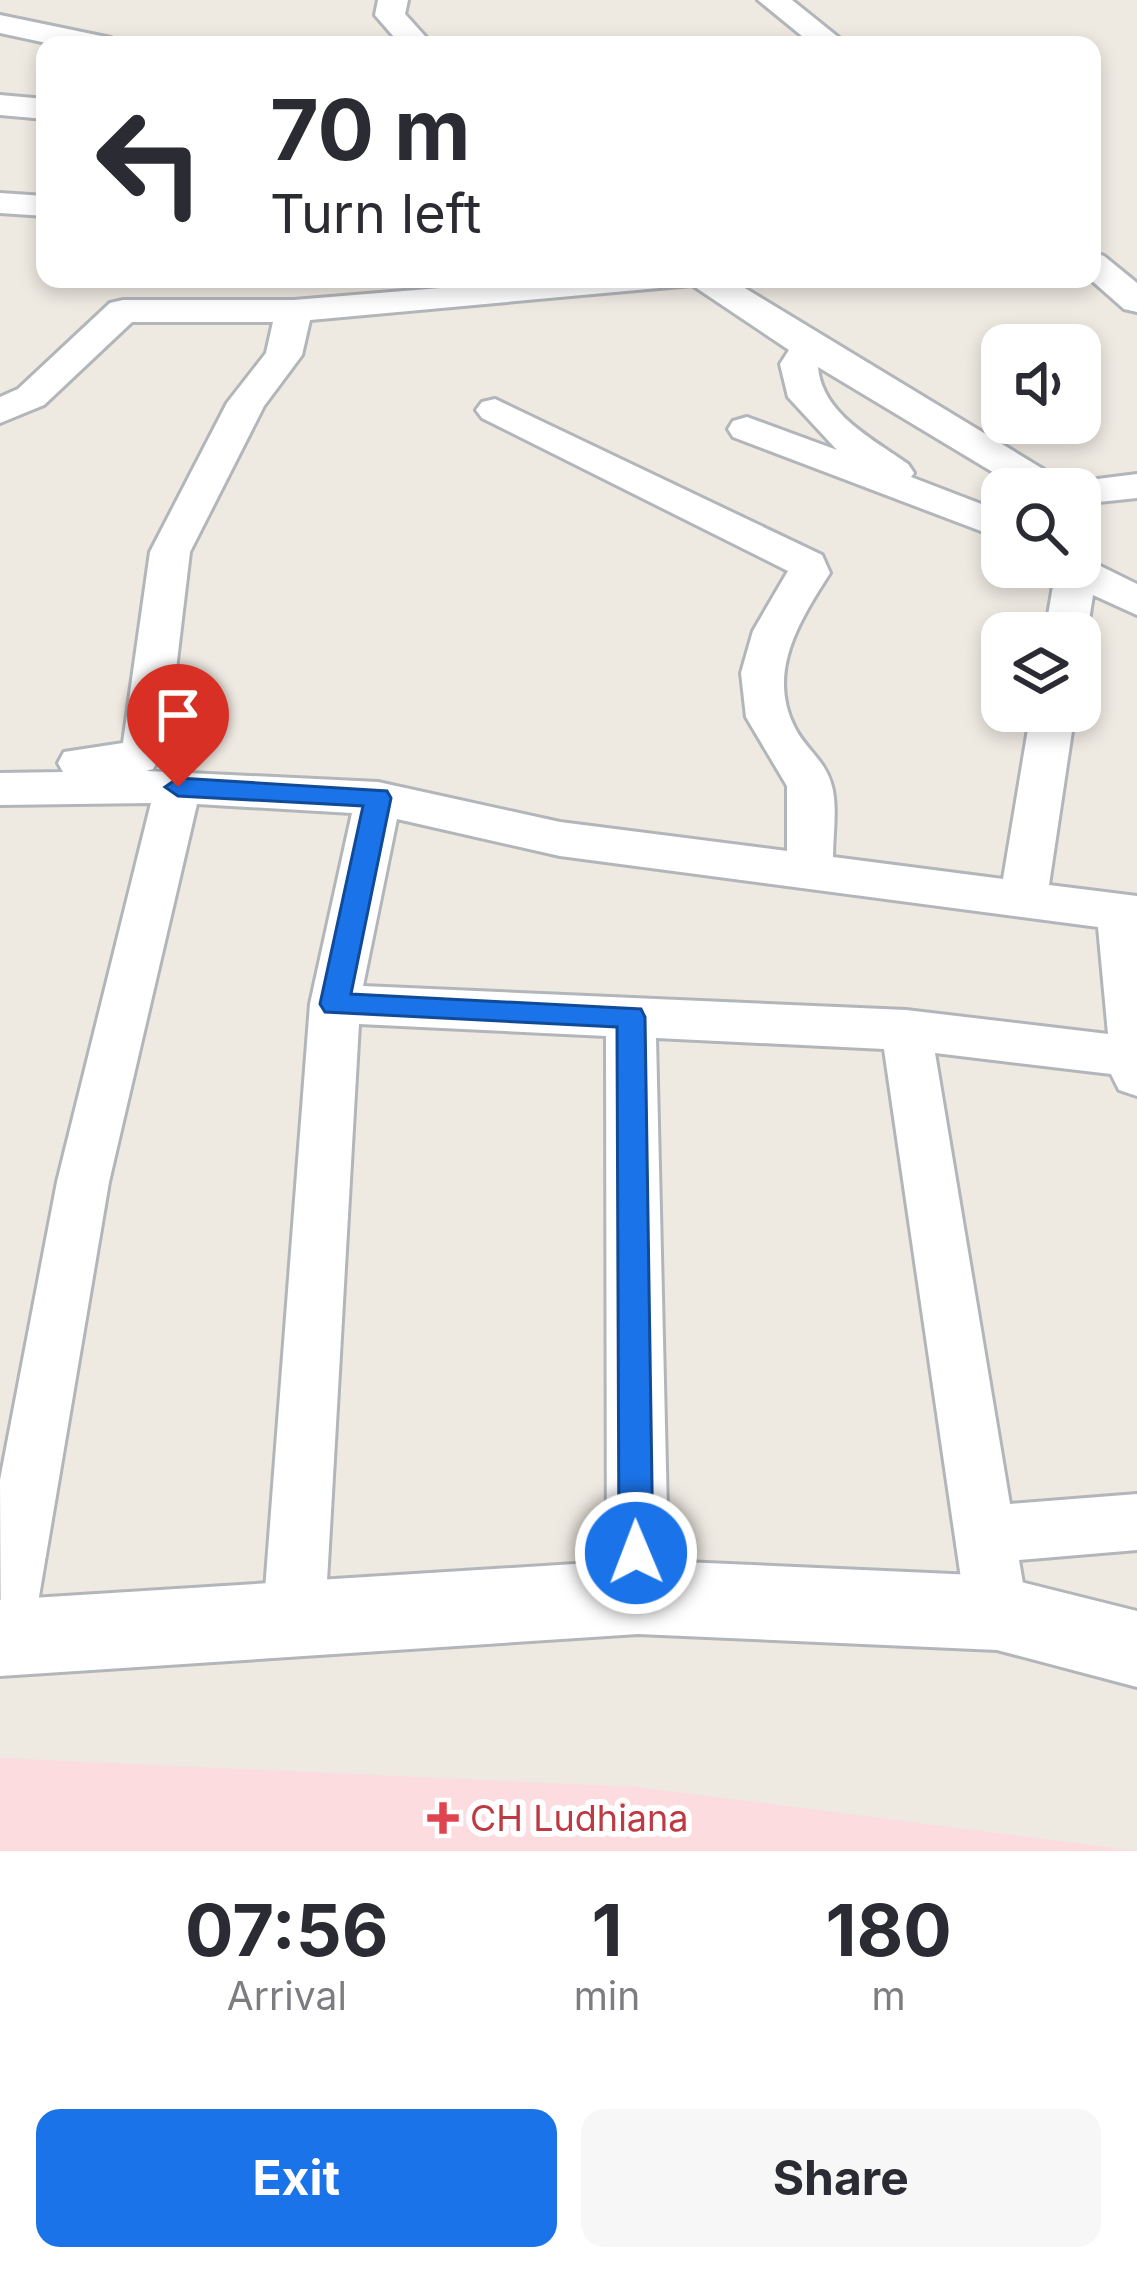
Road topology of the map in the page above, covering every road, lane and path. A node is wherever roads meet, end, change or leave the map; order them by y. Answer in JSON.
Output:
{"nodes":[{"id":1,"x":393,"y":0,"type":"edge"},
{"id":2,"x":772,"y":0,"type":"edge"},
{"id":3,"x":0,"y":24,"type":"edge"},
{"id":4,"x":57,"y":36,"type":"edge"},
{"id":5,"x":410,"y":36,"type":"edge"},
{"id":6,"x":821,"y":36,"type":"edge"},
{"id":7,"x":0,"y":104,"type":"edge"},
{"id":8,"x":36,"y":109,"type":"edge"},
{"id":9,"x":0,"y":203,"type":"edge"},
{"id":10,"x":36,"y":205,"type":"edge"},
{"id":11,"x":1137,"y":252,"type":"edge"},
{"id":12,"x":1101,"y":258,"type":"edge"},
{"id":13,"x":1101,"y":267,"type":"edge"},
{"id":14,"x":567,"y":288,"type":"edge"},
{"id":15,"x":720,"y":288,"type":"edge"},
{"id":16,"x":130,"y":295,"type":"edge"},
{"id":17,"x":1137,"y":301,"type":"edge"},
{"id":18,"x":294,"y":310,"type":"junction"},
{"id":19,"x":810,"y":346,"type":"junction"},
{"id":20,"x":495,"y":410,"type":"dead end"},
{"id":21,"x":0,"y":412,"type":"edge"},
{"id":22,"x":747,"y":428,"type":"dead end"},
{"id":23,"x":1015,"y":468,"type":"edge"},
{"id":24,"x":1137,"y":486,"type":"edge"},
{"id":25,"x":1101,"y":490,"type":"edge"},
{"id":26,"x":917,"y":491,"type":"junction"},
{"id":27,"x":981,"y":517,"type":"edge"},
{"id":28,"x":1101,"y":583,"type":"edge"},
{"id":29,"x":1137,"y":602,"type":"edge"},
{"id":30,"x":1050,"y":732,"type":"edge"},
{"id":31,"x":178,"y":787,"type":"junction"},
{"id":32,"x":22,"y":788,"type":"edge"},
{"id":33,"x":378,"y":798,"type":"junction"},
{"id":34,"x":810,"y":868,"type":"junction"},
{"id":35,"x":1024,"y":896,"type":"junction"},
{"id":36,"x":1128,"y":913,"type":"edge"},
{"id":37,"x":334,"y":1004,"type":"junction"},
{"id":38,"x":631,"y":1017,"type":"junction"},
{"id":39,"x":906,"y":1030,"type":"junction"},
{"id":40,"x":1135,"y":1063,"type":"edge"},
{"id":41,"x":1137,"y":1522,"type":"edge"},
{"id":42,"x":988,"y":1534,"type":"junction"},
{"id":43,"x":638,"y":1597,"type":"junction"},
{"id":44,"x":997,"y":1613,"type":"junction"},
{"id":45,"x":294,"y":1616,"type":"junction"},
{"id":46,"x":1,"y":1638,"type":"edge"},
{"id":47,"x":1137,"y":1649,"type":"edge"}],
"edges":[{"from":1,"to":5,"type":"street"},
{"from":2,"to":6,"type":"street"},
{"from":3,"to":4,"type":"street"},
{"from":7,"to":8,"type":"street"},
{"from":9,"to":10,"type":"street"},
{"from":11,"to":12,"type":"street"},
{"from":13,"to":17,"type":"street"},
{"from":14,"to":18,"type":"street"},
{"from":15,"to":19,"type":"street"},
{"from":16,"to":18,"type":"street"},
{"from":16,"to":21,"type":"street"},
{"from":18,"to":32,"type":"street"},
{"from":19,"to":23,"type":"street"},
{"from":19,"to":26,"type":"street"},
{"from":20,"to":34,"type":"street"},
{"from":22,"to":26,"type":"street"},
{"from":24,"to":25,"type":"street"},
{"from":26,"to":27,"type":"street"},
{"from":28,"to":29,"type":"street"},
{"from":30,"to":35,"type":"street"},
{"from":31,"to":32,"type":"street"},
{"from":31,"to":33,"type":"street"},
{"from":31,"to":46,"type":"street"},
{"from":33,"to":34,"type":"street"},
{"from":33,"to":37,"type":"street"},
{"from":34,"to":35,"type":"street"},
{"from":35,"to":36,"type":"street"},
{"from":36,"to":40,"type":"street"},
{"from":37,"to":38,"type":"street"},
{"from":37,"to":45,"type":"street"},
{"from":38,"to":39,"type":"street"},
{"from":38,"to":43,"type":"street"},
{"from":39,"to":40,"type":"street"},
{"from":39,"to":42,"type":"street"},
{"from":41,"to":42,"type":"street"},
{"from":42,"to":44,"type":"street"},
{"from":43,"to":44,"type":"street"},
{"from":43,"to":45,"type":"street"},
{"from":44,"to":47,"type":"street"},
{"from":45,"to":46,"type":"street"}]}
